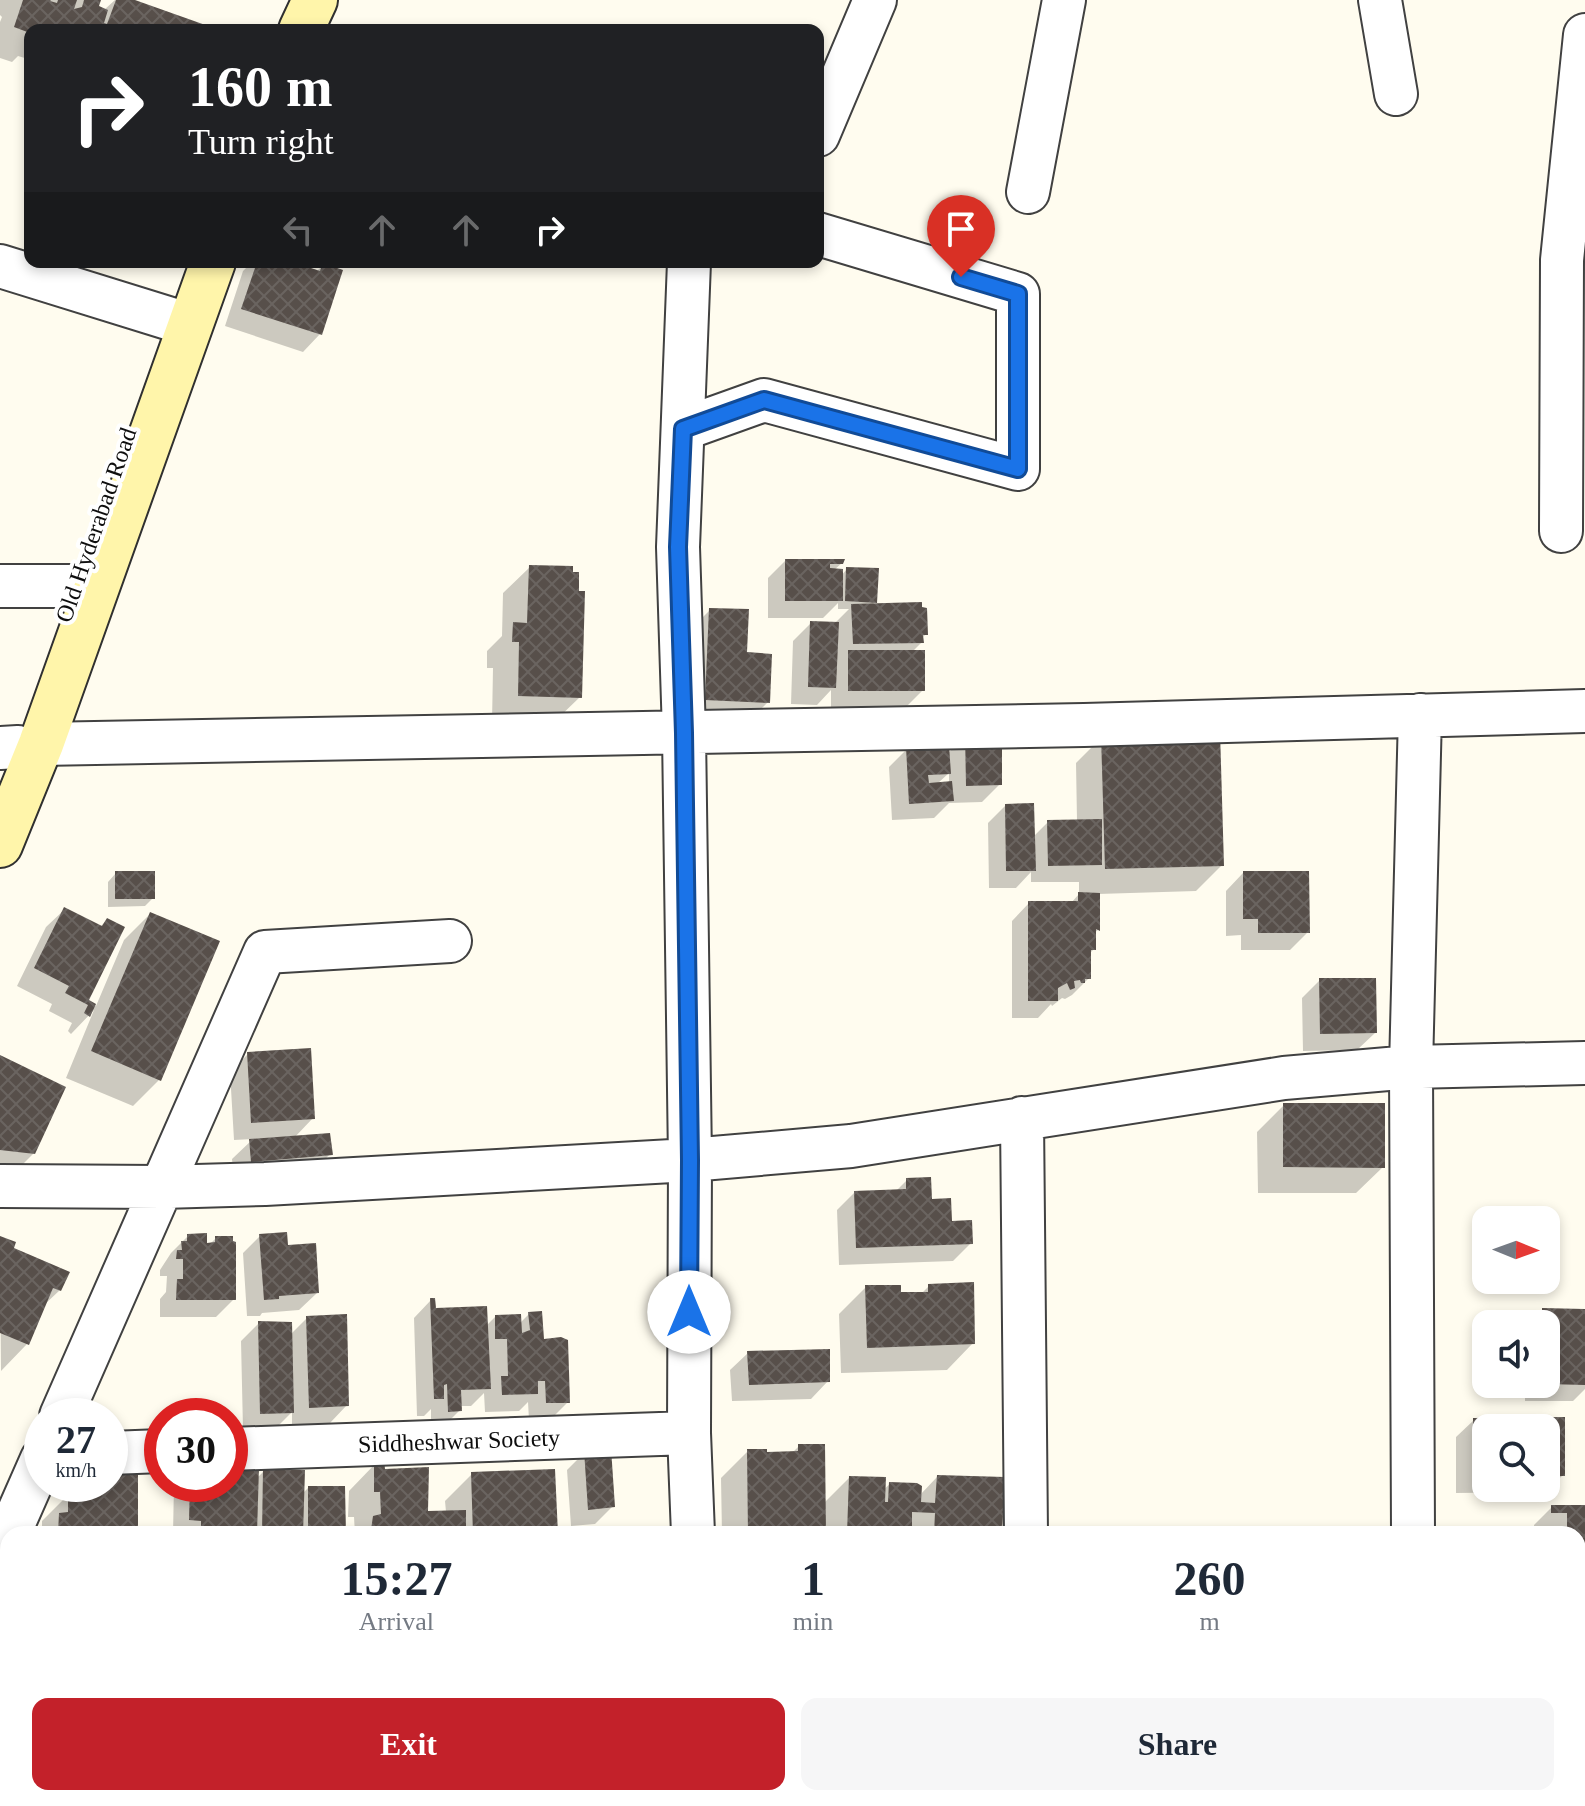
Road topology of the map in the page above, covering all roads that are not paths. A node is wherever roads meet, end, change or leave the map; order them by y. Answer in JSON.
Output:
{"nodes":[{"id":1,"x":292,"y":0,"type":"edge"},
{"id":2,"x":315,"y":0,"type":"edge"},
{"id":3,"x":875,"y":0,"type":"edge"},
{"id":4,"x":1064,"y":0,"type":"edge"},
{"id":5,"x":1380,"y":0,"type":"edge"},
{"id":6,"x":283,"y":24,"type":"edge"},
{"id":7,"x":304,"y":24,"type":"edge"},
{"id":8,"x":1585,"y":35,"type":"edge"},
{"id":9,"x":1396,"y":94,"type":"dead end"},
{"id":10,"x":824,"y":121,"type":"edge"},
{"id":11,"x":1028,"y":192,"type":"dead end"},
{"id":12,"x":824,"y":236,"type":"edge"},
{"id":13,"x":1573,"y":260,"type":"edge"},
{"id":14,"x":0,"y":266,"type":"edge"},
{"id":15,"x":191,"y":268,"type":"edge"},
{"id":16,"x":211,"y":268,"type":"edge"},
{"id":17,"x":689,"y":268,"type":"edge"},
{"id":18,"x":171,"y":319,"type":"junction"},
{"id":19,"x":1573,"y":398,"type":"edge"},
{"id":20,"x":683,"y":429,"type":"junction"},
{"id":21,"x":1561,"y":531,"type":"dead end"},
{"id":22,"x":0,"y":586,"type":"edge"},
{"id":23,"x":74,"y":586,"type":"junction"},
{"id":24,"x":1585,"y":711,"type":"edge"},
{"id":25,"x":1420,"y":715,"type":"junction"},
{"id":26,"x":684,"y":733,"type":"junction"},
{"id":27,"x":20,"y":746,"type":"edge"},
{"id":28,"x":0,"y":788,"type":"edge"},
{"id":29,"x":0,"y":845,"type":"edge"},
{"id":30,"x":450,"y":941,"type":"dead end"},
{"id":31,"x":1585,"y":1063,"type":"edge"},
{"id":32,"x":1411,"y":1067,"type":"junction"},
{"id":33,"x":1022,"y":1118,"type":"junction"},
{"id":34,"x":690,"y":1160,"type":"junction"},
{"id":35,"x":0,"y":1186,"type":"edge"},
{"id":36,"x":162,"y":1187,"type":"junction"},
{"id":37,"x":69,"y":1398,"type":"edge"},
{"id":38,"x":689,"y":1433,"type":"junction"},
{"id":39,"x":248,"y":1448,"type":"edge"},
{"id":40,"x":24,"y":1499,"type":"edge"},
{"id":41,"x":12,"y":1526,"type":"edge"},
{"id":42,"x":693,"y":1526,"type":"edge"},
{"id":43,"x":1026,"y":1526,"type":"edge"},
{"id":44,"x":1413,"y":1526,"type":"edge"}],
"edges":[{"from":1,"to":6,"type":"main road"},
{"from":2,"to":7,"type":"main road"},
{"from":3,"to":10,"type":"street"},
{"from":4,"to":11,"type":"street"},
{"from":5,"to":9,"type":"street"},
{"from":8,"to":13,"type":"street"},
{"from":12,"to":20,"type":"street"},
{"from":13,"to":19,"type":"street"},
{"from":14,"to":18,"type":"street"},
{"from":15,"to":18,"type":"main road","name":"Old Hyderabad Road"},
{"from":16,"to":27,"type":"main road"},
{"from":17,"to":20,"type":"street"},
{"from":18,"to":23,"type":"main road","name":"Old Hyderabad Road"},
{"from":19,"to":21,"type":"street"},
{"from":20,"to":26,"type":"street"},
{"from":22,"to":23,"type":"street"},
{"from":23,"to":27,"type":"main road","name":"Old Hyderabad Road"},
{"from":24,"to":25,"type":"street"},
{"from":25,"to":26,"type":"street"},
{"from":25,"to":32,"type":"street"},
{"from":26,"to":27,"type":"street"},
{"from":26,"to":34,"type":"street"},
{"from":27,"to":28,"type":"main road","name":"Old Hyderabad Road"},
{"from":27,"to":29,"type":"main road"},
{"from":30,"to":36,"type":"street"},
{"from":31,"to":32,"type":"street"},
{"from":32,"to":33,"type":"street"},
{"from":32,"to":44,"type":"street"},
{"from":33,"to":34,"type":"street"},
{"from":33,"to":43,"type":"street"},
{"from":34,"to":36,"type":"street"},
{"from":34,"to":38,"type":"street"},
{"from":35,"to":36,"type":"street"},
{"from":36,"to":37,"type":"street"},
{"from":38,"to":39,"type":"street","name":"Siddheshwar Society"},
{"from":38,"to":42,"type":"street"},
{"from":40,"to":41,"type":"street"}]}
